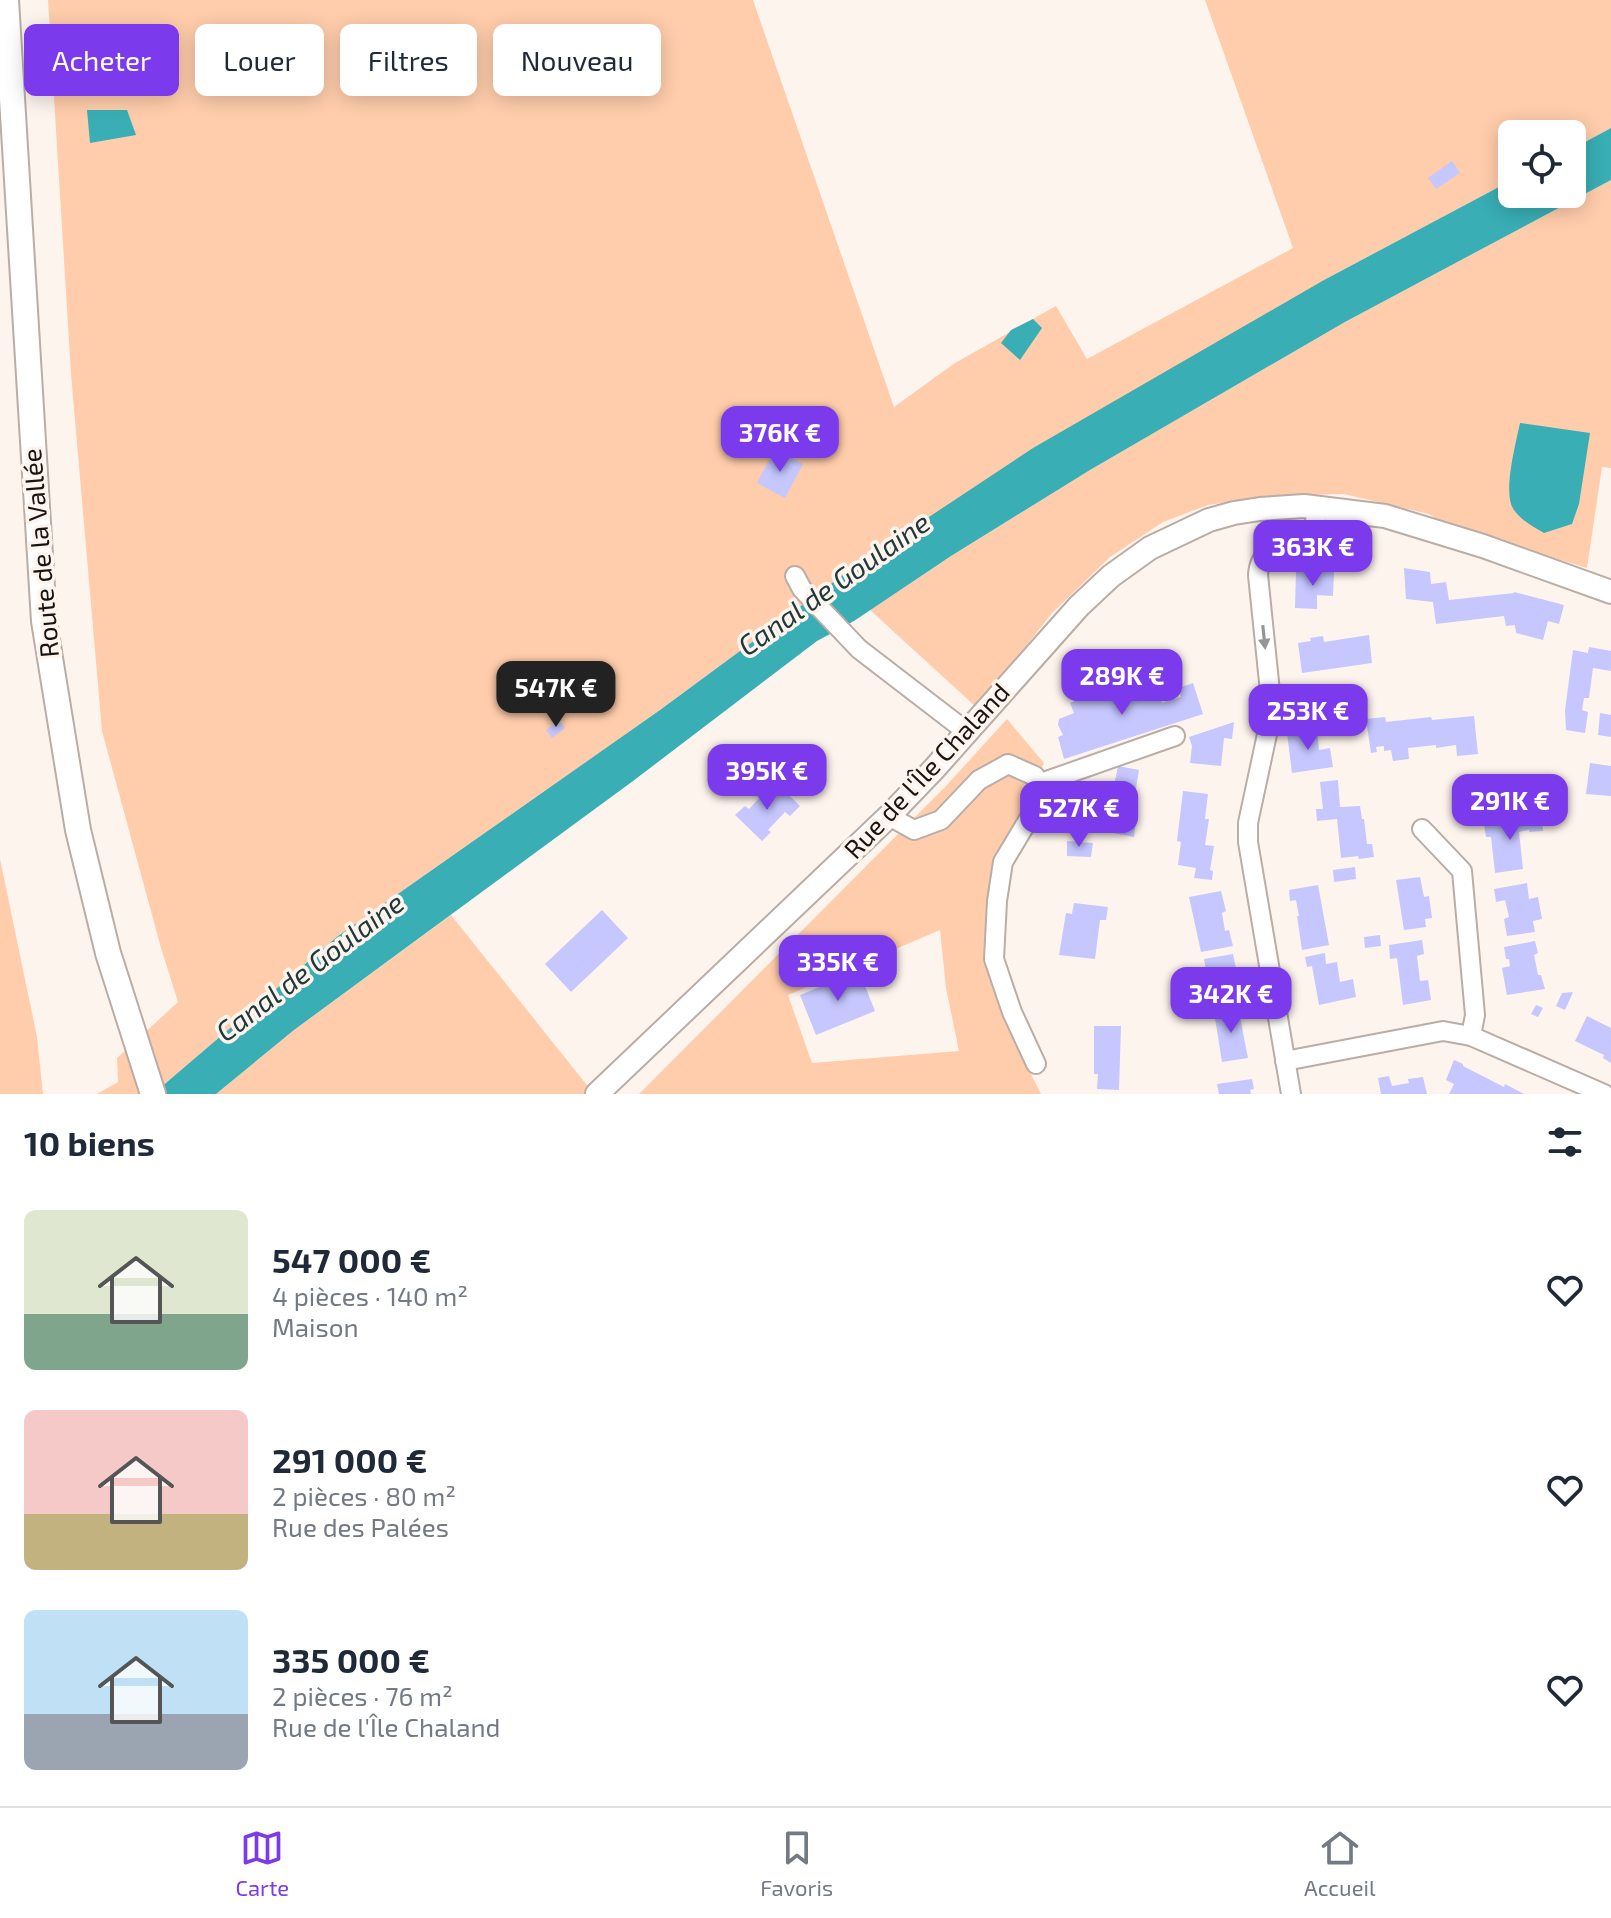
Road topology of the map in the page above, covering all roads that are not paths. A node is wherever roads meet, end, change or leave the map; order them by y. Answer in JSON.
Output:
{"nodes":[{"id":1,"x":6,"y":0,"type":"edge"},
{"id":2,"x":1318,"y":507,"type":"junction"},
{"id":3,"x":799,"y":582,"type":"dead end"},
{"id":4,"x":1611,"y":592,"type":"edge"},
{"id":5,"x":967,"y":732,"type":"junction"},
{"id":6,"x":1175,"y":736,"type":"dead end"},
{"id":7,"x":1038,"y":784,"type":"junction"},
{"id":8,"x":889,"y":816,"type":"junction"},
{"id":9,"x":1422,"y":829,"type":"dead end"},
{"id":10,"x":1471,"y":1036,"type":"junction"},
{"id":11,"x":1285,"y":1061,"type":"junction"},
{"id":12,"x":1036,"y":1064,"type":"dead end"},
{"id":13,"x":153,"y":1094,"type":"edge"},
{"id":14,"x":597,"y":1094,"type":"edge"},
{"id":15,"x":1291,"y":1094,"type":"edge"},
{"id":16,"x":1604,"y":1094,"type":"edge"}],
"edges":[{"from":1,"to":13,"type":"main road","name":"Route de la Vallée"},
{"from":2,"to":4,"type":"street","name":"Rue de l'Île Chaland"},
{"from":2,"to":5,"type":"street","name":"Rue de l'Île Chaland"},
{"from":2,"to":11,"type":"street","one_way":true},
{"from":3,"to":5,"type":"street"},
{"from":5,"to":8,"type":"street","name":"Rue de l'Île Chaland"},
{"from":6,"to":7,"type":"street"},
{"from":7,"to":8,"type":"street"},
{"from":7,"to":12,"type":"street"},
{"from":8,"to":14,"type":"street","name":"Rue de l'Île Chaland"},
{"from":9,"to":10,"type":"street"},
{"from":10,"to":11,"type":"street"},
{"from":10,"to":16,"type":"street"},
{"from":11,"to":15,"type":"street"}]}
